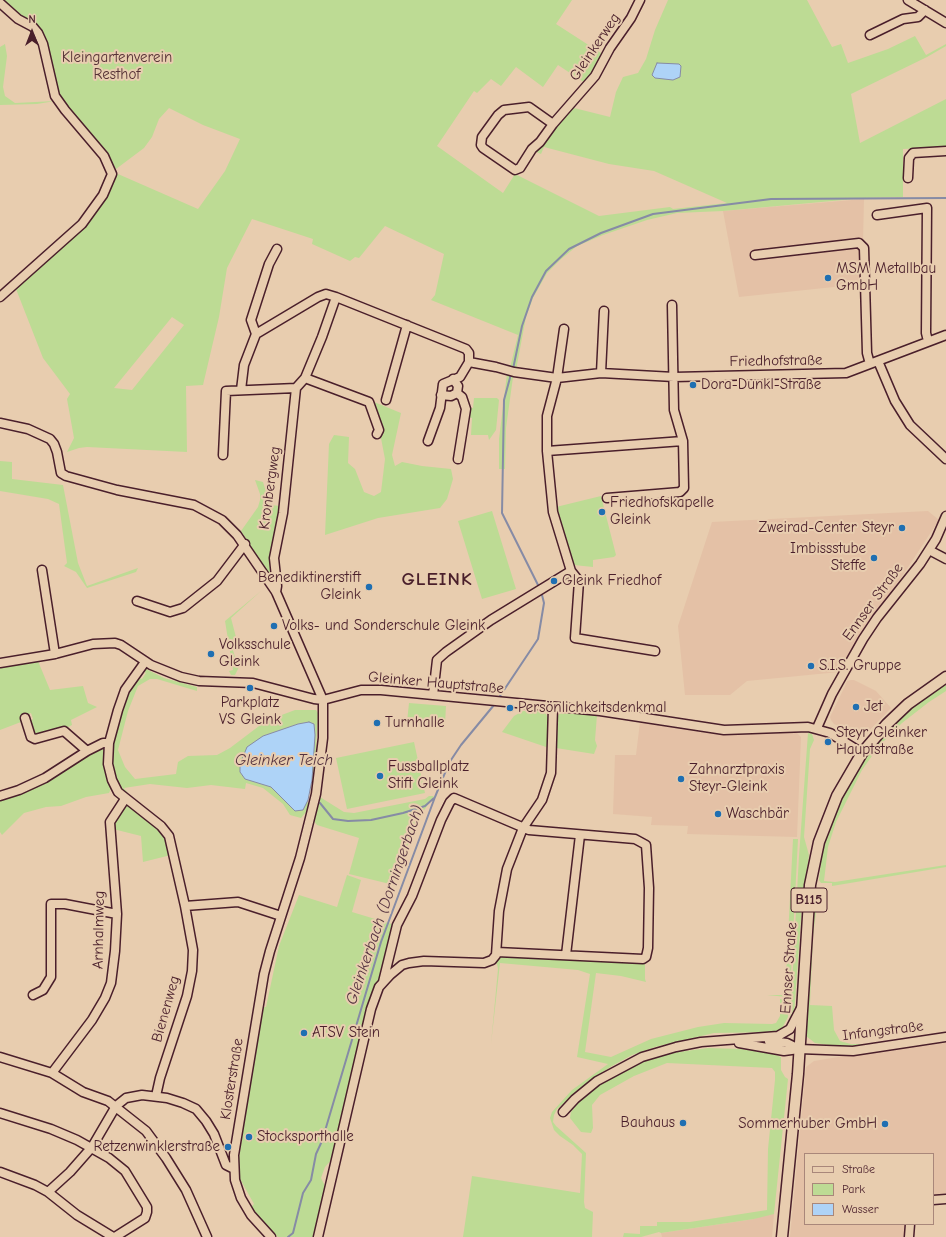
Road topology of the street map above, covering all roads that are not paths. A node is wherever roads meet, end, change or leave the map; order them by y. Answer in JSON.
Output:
{"nodes":[{"id":1,"x":640,"y":0,"type":"edge"},
{"id":2,"x":908,"y":0,"type":"edge"},
{"id":3,"x":0,"y":3,"type":"edge"},
{"id":4,"x":925,"y":10,"type":"junction"},
{"id":5,"x":946,"y":23,"type":"edge"},
{"id":6,"x":870,"y":35,"type":"dead end"},
{"id":7,"x":552,"y":124,"type":"junction"},
{"id":8,"x":946,"y":151,"type":"edge"},
{"id":9,"x":908,"y":178,"type":"dead end"},
{"id":10,"x":877,"y":215,"type":"dead end"},
{"id":11,"x":277,"y":249,"type":"dead end"},
{"id":12,"x":755,"y":255,"type":"dead end"},
{"id":13,"x":336,"y":296,"type":"junction"},
{"id":14,"x":0,"y":297,"type":"edge"},
{"id":15,"x":672,"y":305,"type":"dead end"},
{"id":16,"x":604,"y":311,"type":"dead end"},
{"id":17,"x":407,"y":325,"type":"junction"},
{"id":18,"x":564,"y":329,"type":"dead end"},
{"id":19,"x":256,"y":334,"type":"junction"},
{"id":20,"x":946,"y":335,"type":"edge"},
{"id":21,"x":928,"y":342,"type":"junction"},
{"id":22,"x":469,"y":362,"type":"junction"},
{"id":23,"x":874,"y":362,"type":"junction"},
{"id":24,"x":600,"y":373,"type":"junction"},
{"id":25,"x":674,"y":377,"type":"junction"},
{"id":26,"x":305,"y":378,"type":"junction"},
{"id":27,"x":557,"y":378,"type":"junction"},
{"id":28,"x":453,"y":379,"type":"junction"},
{"id":29,"x":296,"y":388,"type":"junction"},
{"id":30,"x":240,"y":390,"type":"junction"},
{"id":31,"x":457,"y":393,"type":"junction"},
{"id":32,"x":442,"y":395,"type":"junction"},
{"id":33,"x":386,"y":400,"type":"dead end"},
{"id":34,"x":0,"y":423,"type":"edge"},
{"id":35,"x":377,"y":434,"type":"dead end"},
{"id":36,"x":428,"y":441,"type":"dead end"},
{"id":37,"x":683,"y":441,"type":"junction"},
{"id":38,"x":547,"y":451,"type":"junction"},
{"id":39,"x":223,"y":455,"type":"dead end"},
{"id":40,"x":458,"y":459,"type":"dead end"},
{"id":41,"x":946,"y":459,"type":"edge"},
{"id":42,"x":607,"y":498,"type":"dead end"},
{"id":43,"x":946,"y":516,"type":"edge"},
{"id":44,"x":245,"y":544,"type":"junction"},
{"id":45,"x":929,"y":550,"type":"junction"},
{"id":46,"x":946,"y":559,"type":"edge"},
{"id":47,"x":42,"y":570,"type":"dead end"},
{"id":48,"x":571,"y":571,"type":"junction"},
{"id":49,"x":276,"y":592,"type":"junction"},
{"id":50,"x":137,"y":601,"type":"dead end"},
{"id":51,"x":655,"y":651,"type":"dead end"},
{"id":52,"x":55,"y":654,"type":"junction"},
{"id":53,"x":145,"y":662,"type":"junction"},
{"id":54,"x":0,"y":663,"type":"edge"},
{"id":55,"x":946,"y":677,"type":"edge"},
{"id":56,"x":433,"y":695,"type":"junction"},
{"id":57,"x":323,"y":700,"type":"junction"},
{"id":58,"x":553,"y":707,"type":"junction"},
{"id":59,"x":25,"y":718,"type":"dead end"},
{"id":60,"x":817,"y":728,"type":"junction"},
{"id":61,"x":109,"y":743,"type":"junction"},
{"id":62,"x":87,"y":752,"type":"junction"},
{"id":63,"x":862,"y":753,"type":"junction"},
{"id":64,"x":0,"y":796,"type":"edge"},
{"id":65,"x":125,"y":799,"type":"junction"},
{"id":66,"x":523,"y":828,"type":"junction"},
{"id":67,"x":580,"y":835,"type":"junction"},
{"id":68,"x":185,"y":906,"type":"junction"},
{"id":69,"x":117,"y":914,"type":"junction"},
{"id":70,"x":281,"y":916,"type":"junction"},
{"id":71,"x":497,"y":952,"type":"junction"},
{"id":72,"x":566,"y":955,"type":"junction"},
{"id":73,"x":388,"y":957,"type":"junction"},
{"id":74,"x":402,"y":965,"type":"junction"},
{"id":75,"x":383,"y":982,"type":"junction"},
{"id":76,"x":33,"y":995,"type":"dead end"},
{"id":77,"x":802,"y":1006,"type":"junction"},
{"id":78,"x":946,"y":1036,"type":"edge"},
{"id":79,"x":755,"y":1039,"type":"junction"},
{"id":80,"x":725,"y":1040,"type":"junction"},
{"id":81,"x":800,"y":1049,"type":"junction"},
{"id":82,"x":0,"y":1057,"type":"edge"},
{"id":83,"x":52,"y":1073,"type":"junction"},
{"id":84,"x":156,"y":1096,"type":"junction"},
{"id":85,"x":116,"y":1106,"type":"junction"},
{"id":86,"x":563,"y":1112,"type":"dead end"},
{"id":87,"x":0,"y":1113,"type":"edge"},
{"id":88,"x":92,"y":1147,"type":"junction"},
{"id":89,"x":234,"y":1169,"type":"junction"},
{"id":90,"x":0,"y":1172,"type":"edge"},
{"id":91,"x":48,"y":1192,"type":"junction"},
{"id":92,"x":946,"y":1199,"type":"edge"},
{"id":93,"x":934,"y":1200,"type":"edge"},
{"id":94,"x":910,"y":1225,"type":"edge"},
{"id":95,"x":114,"y":1237,"type":"edge"},
{"id":96,"x":207,"y":1237,"type":"edge"},
{"id":97,"x":271,"y":1237,"type":"edge"},
{"id":98,"x":318,"y":1237,"type":"edge"},
{"id":99,"x":782,"y":1237,"type":"edge"},
{"id":100,"x":909,"y":1237,"type":"edge"}],
"edges":[{"from":1,"to":7,"type":"street","name":"Gleinkerweg"},
{"from":2,"to":4,"type":"street"},
{"from":3,"to":14,"type":"street"},
{"from":4,"to":5,"type":"street"},
{"from":4,"to":6,"type":"street"},
{"from":7,"to":7,"type":"street","name":"Gleinkerweg"},
{"from":8,"to":9,"type":"street"},
{"from":10,"to":21,"type":"street"},
{"from":11,"to":19,"type":"street"},
{"from":12,"to":23,"type":"street"},
{"from":13,"to":17,"type":"street"},
{"from":13,"to":19,"type":"street"},
{"from":13,"to":26,"type":"street"},
{"from":15,"to":25,"type":"street"},
{"from":16,"to":24,"type":"street"},
{"from":17,"to":22,"type":"street"},
{"from":17,"to":33,"type":"street"},
{"from":18,"to":27,"type":"street"},
{"from":19,"to":30,"type":"street"},
{"from":20,"to":21,"type":"street","name":"Friedhofstraße"},
{"from":21,"to":23,"type":"street","name":"Friedhofstraße"},
{"from":22,"to":27,"type":"street","name":"Friedhofstraße"},
{"from":22,"to":28,"type":"street"},
{"from":23,"to":25,"type":"street","name":"Friedhofstraße"},
{"from":23,"to":41,"type":"street"},
{"from":24,"to":25,"type":"street","name":"Friedhofstraße"},
{"from":24,"to":27,"type":"street","name":"Friedhofstraße"},
{"from":25,"to":37,"type":"street"},
{"from":26,"to":29,"type":"street"},
{"from":26,"to":35,"type":"street"},
{"from":27,"to":38,"type":"street"},
{"from":28,"to":31,"type":"street"},
{"from":28,"to":32,"type":"street"},
{"from":29,"to":30,"type":"street"},
{"from":29,"to":49,"type":"street","name":"Kronbergweg"},
{"from":30,"to":39,"type":"street"},
{"from":31,"to":32,"type":"street"},
{"from":31,"to":40,"type":"street"},
{"from":32,"to":36,"type":"street"},
{"from":34,"to":44,"type":"street"},
{"from":37,"to":38,"type":"street"},
{"from":37,"to":42,"type":"street"},
{"from":38,"to":48,"type":"street"},
{"from":43,"to":45,"type":"street","name":"Ennser Straße"},
{"from":44,"to":49,"type":"street"},
{"from":44,"to":50,"type":"street"},
{"from":45,"to":46,"type":"street"},
{"from":45,"to":60,"type":"street","name":"Ennser Straße"},
{"from":47,"to":52,"type":"street"},
{"from":48,"to":51,"type":"street"},
{"from":48,"to":56,"type":"street"},
{"from":49,"to":57,"type":"street"},
{"from":52,"to":53,"type":"street"},
{"from":52,"to":54,"type":"street"},
{"from":53,"to":57,"type":"street"},
{"from":53,"to":61,"type":"street","name":"Bienenweg"},
{"from":55,"to":63,"type":"main road","name":"Ennser Straße","number":"B115"},
{"from":56,"to":57,"type":"street","name":"Gleinker Hauptstraße"},
{"from":56,"to":58,"type":"street","name":"Gleinker Hauptstraße"},
{"from":57,"to":70,"type":"street","name":"Klosterstraße"},
{"from":58,"to":60,"type":"street","name":"Gleinker Hauptstraße"},
{"from":58,"to":66,"type":"street"},
{"from":59,"to":62,"type":"street"},
{"from":60,"to":63,"type":"street","name":"Gleinker Hauptstraße"},
{"from":61,"to":62,"type":"street"},
{"from":61,"to":65,"type":"street","name":"Bienenweg"},
{"from":62,"to":64,"type":"street"},
{"from":63,"to":77,"type":"main road","name":"Ennser Straße","number":"B115"},
{"from":65,"to":68,"type":"street","name":"Bienenweg"},
{"from":65,"to":69,"type":"street","name":"Arnhalmweg"},
{"from":66,"to":67,"type":"street"},
{"from":66,"to":71,"type":"street"},
{"from":66,"to":73,"type":"street"},
{"from":67,"to":72,"type":"street"},
{"from":67,"to":72,"type":"street"},
{"from":68,"to":70,"type":"street"},
{"from":68,"to":84,"type":"street","name":"Bienenweg"},
{"from":69,"to":76,"type":"street"},
{"from":69,"to":83,"type":"street","name":"Arnhalmweg"},
{"from":70,"to":89,"type":"street","name":"Klosterstraße"},
{"from":71,"to":72,"type":"street"},
{"from":71,"to":74,"type":"street"},
{"from":73,"to":74,"type":"street"},
{"from":73,"to":75,"type":"street"},
{"from":74,"to":75,"type":"street"},
{"from":75,"to":98,"type":"street"},
{"from":77,"to":79,"type":"street"},
{"from":77,"to":81,"type":"main road","name":"Ennser Straße","number":"B115"},
{"from":78,"to":81,"type":"street","name":"Infangstraße"},
{"from":79,"to":80,"type":"street"},
{"from":79,"to":81,"type":"street"},
{"from":80,"to":81,"type":"street"},
{"from":80,"to":86,"type":"street"},
{"from":81,"to":99,"type":"main road","name":"Ennser Straße","number":"B115"},
{"from":82,"to":83,"type":"street"},
{"from":83,"to":85,"type":"street"},
{"from":84,"to":85,"type":"street"},
{"from":84,"to":89,"type":"street"},
{"from":85,"to":88,"type":"street"},
{"from":85,"to":96,"type":"street"},
{"from":87,"to":88,"type":"street"},
{"from":88,"to":91,"type":"street"},
{"from":88,"to":95,"type":"street"},
{"from":89,"to":97,"type":"street","name":"Klosterstraße"},
{"from":90,"to":91,"type":"street"},
{"from":91,"to":95,"type":"street"},
{"from":92,"to":93,"type":"street"},
{"from":94,"to":100,"type":"street"}]}
